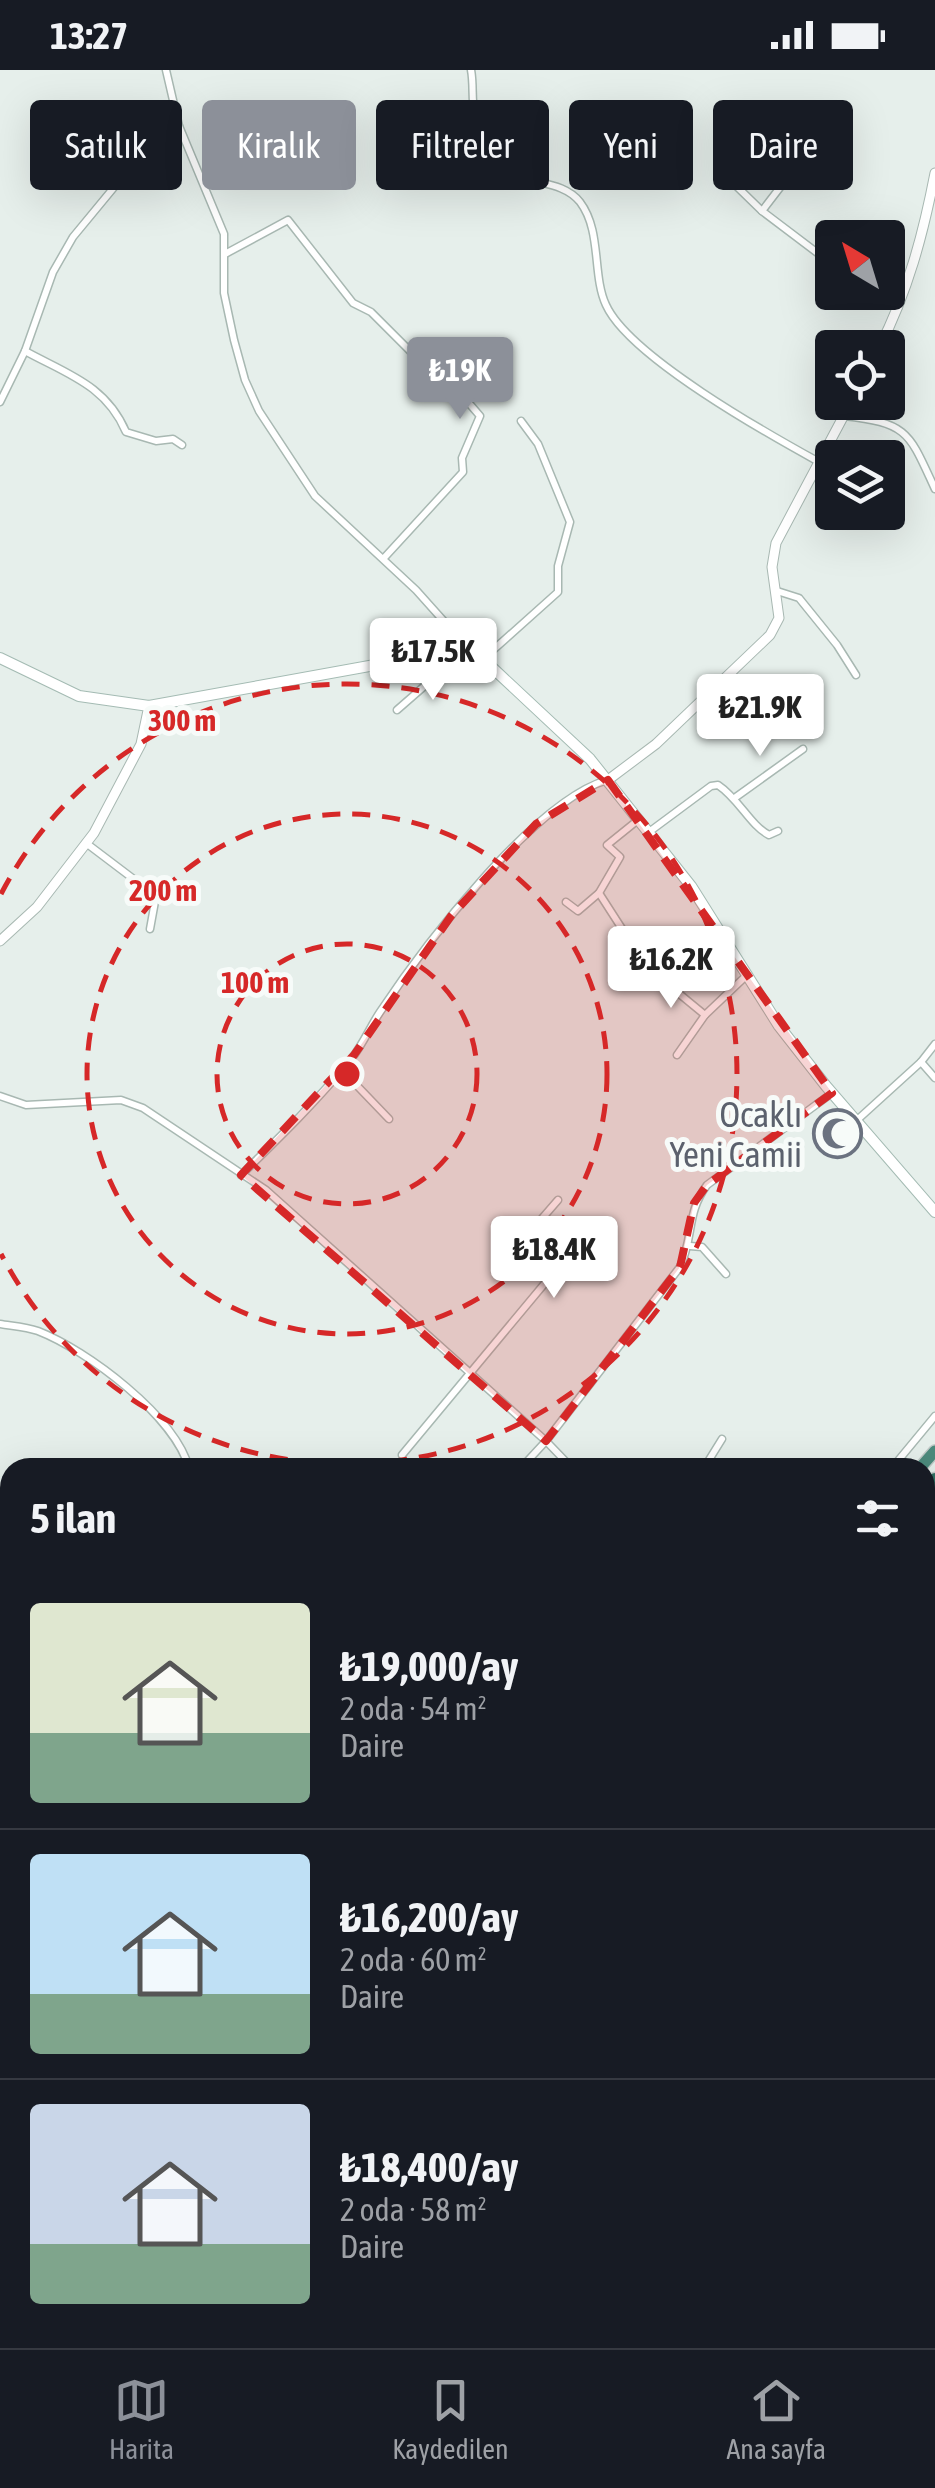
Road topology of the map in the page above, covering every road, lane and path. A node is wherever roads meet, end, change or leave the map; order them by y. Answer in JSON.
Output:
{"nodes":[{"id":1,"x":166,"y":70,"type":"edge"},
{"id":2,"x":471,"y":70,"type":"edge"},
{"id":3,"x":173,"y":100,"type":"edge"},
{"id":4,"x":182,"y":133,"type":"edge"},
{"id":5,"x":935,"y":173,"type":"edge"},
{"id":6,"x":110,"y":190,"type":"edge"},
{"id":7,"x":741,"y":190,"type":"edge"},
{"id":8,"x":778,"y":190,"type":"edge"},
{"id":9,"x":762,"y":210,"type":"junction"},
{"id":10,"x":815,"y":251,"type":"edge"},
{"id":11,"x":224,"y":254,"type":"junction"},
{"id":12,"x":905,"y":291,"type":"edge"},
{"id":13,"x":25,"y":351,"type":"junction"},
{"id":14,"x":0,"y":402,"type":"edge"},
{"id":15,"x":882,"y":420,"type":"edge"},
{"id":16,"x":520,"y":422,"type":"dead end"},
{"id":17,"x":182,"y":446,"type":"dead end"},
{"id":18,"x":815,"y":460,"type":"edge"},
{"id":19,"x":815,"y":469,"type":"edge"},
{"id":20,"x":935,"y":489,"type":"edge"},
{"id":21,"x":384,"y":558,"type":"junction"},
{"id":22,"x":777,"y":592,"type":"junction"},
{"id":23,"x":462,"y":654,"type":"junction"},
{"id":24,"x":0,"y":658,"type":"edge"},
{"id":25,"x":480,"y":658,"type":"junction"},
{"id":26,"x":856,"y":675,"type":"dead end"},
{"id":27,"x":149,"y":706,"type":"junction"},
{"id":28,"x":398,"y":710,"type":"dead end"},
{"id":29,"x":803,"y":749,"type":"dead end"},
{"id":30,"x":608,"y":780,"type":"junction"},
{"id":31,"x":736,"y":797,"type":"junction"},
{"id":32,"x":639,"y":819,"type":"junction"},
{"id":33,"x":778,"y":831,"type":"dead end"},
{"id":34,"x":649,"y":832,"type":"junction"},
{"id":35,"x":86,"y":843,"type":"junction"},
{"id":36,"x":600,"y":893,"type":"junction"},
{"id":37,"x":566,"y":902,"type":"dead end"},
{"id":38,"x":150,"y":929,"type":"dead end"},
{"id":39,"x":626,"y":934,"type":"dead end"},
{"id":40,"x":0,"y":942,"type":"edge"},
{"id":41,"x":746,"y":975,"type":"junction"},
{"id":42,"x":660,"y":978,"type":"dead end"},
{"id":43,"x":705,"y":1015,"type":"junction"},
{"id":44,"x":935,"y":1044,"type":"edge"},
{"id":45,"x":677,"y":1056,"type":"dead end"},
{"id":46,"x":921,"y":1062,"type":"junction"},
{"id":47,"x":342,"y":1070,"type":"junction"},
{"id":48,"x":935,"y":1078,"type":"edge"},
{"id":49,"x":832,"y":1093,"type":"junction"},
{"id":50,"x":0,"y":1096,"type":"edge"},
{"id":51,"x":389,"y":1119,"type":"dead end"},
{"id":52,"x":856,"y":1121,"type":"junction"},
{"id":53,"x":242,"y":1175,"type":"junction"},
{"id":54,"x":558,"y":1200,"type":"dead end"},
{"id":55,"x":935,"y":1212,"type":"edge"},
{"id":56,"x":690,"y":1246,"type":"junction"},
{"id":57,"x":726,"y":1274,"type":"dead end"},
{"id":58,"x":0,"y":1324,"type":"edge"},
{"id":59,"x":470,"y":1374,"type":"junction"},
{"id":60,"x":935,"y":1416,"type":"edge"},
{"id":61,"x":722,"y":1440,"type":"dead end"},
{"id":62,"x":546,"y":1441,"type":"junction"},
{"id":63,"x":402,"y":1455,"type":"dead end"},
{"id":64,"x":186,"y":1458,"type":"edge"},
{"id":65,"x":530,"y":1458,"type":"edge"},
{"id":66,"x":562,"y":1458,"type":"edge"},
{"id":67,"x":710,"y":1458,"type":"edge"},
{"id":68,"x":900,"y":1458,"type":"edge"}],
"edges":[{"from":1,"to":3,"type":"street"},
{"from":2,"to":18,"type":"street"},
{"from":4,"to":11,"type":"street"},
{"from":5,"to":12,"type":"street"},
{"from":6,"to":13,"type":"street"},
{"from":7,"to":9,"type":"street"},
{"from":8,"to":9,"type":"street"},
{"from":9,"to":10,"type":"street"},
{"from":11,"to":21,"type":"street"},
{"from":11,"to":21,"type":"street"},
{"from":13,"to":14,"type":"street"},
{"from":13,"to":17,"type":"street"},
{"from":15,"to":20,"type":"street"},
{"from":16,"to":25,"type":"street"},
{"from":19,"to":22,"type":"street"},
{"from":21,"to":25,"type":"street"},
{"from":22,"to":26,"type":"street"},
{"from":22,"to":30,"type":"street"},
{"from":23,"to":25,"type":"main road"},
{"from":23,"to":27,"type":"main road"},
{"from":23,"to":28,"type":"street"},
{"from":24,"to":27,"type":"main road"},
{"from":25,"to":30,"type":"main road"},
{"from":27,"to":35,"type":"street"},
{"from":29,"to":31,"type":"street"},
{"from":30,"to":32,"type":"main road"},
{"from":30,"to":47,"type":"street"},
{"from":31,"to":33,"type":"street"},
{"from":31,"to":34,"type":"street"},
{"from":32,"to":34,"type":"main road"},
{"from":32,"to":36,"type":"street"},
{"from":34,"to":41,"type":"main road"},
{"from":35,"to":38,"type":"street"},
{"from":35,"to":40,"type":"street"},
{"from":36,"to":37,"type":"street"},
{"from":36,"to":39,"type":"street"},
{"from":41,"to":43,"type":"street"},
{"from":41,"to":49,"type":"main road"},
{"from":42,"to":43,"type":"street"},
{"from":43,"to":45,"type":"street"},
{"from":44,"to":46,"type":"street"},
{"from":46,"to":48,"type":"street"},
{"from":46,"to":52,"type":"street"},
{"from":47,"to":51,"type":"street"},
{"from":47,"to":53,"type":"street"},
{"from":49,"to":52,"type":"main road"},
{"from":49,"to":56,"type":"street"},
{"from":50,"to":53,"type":"street"},
{"from":52,"to":55,"type":"main road"},
{"from":53,"to":59,"type":"street"},
{"from":54,"to":59,"type":"street"},
{"from":56,"to":57,"type":"street"},
{"from":56,"to":62,"type":"street"},
{"from":58,"to":64,"type":"street"},
{"from":59,"to":62,"type":"street"},
{"from":59,"to":63,"type":"street"},
{"from":60,"to":68,"type":"street"},
{"from":61,"to":67,"type":"street"},
{"from":62,"to":65,"type":"street"},
{"from":62,"to":66,"type":"street"}]}
